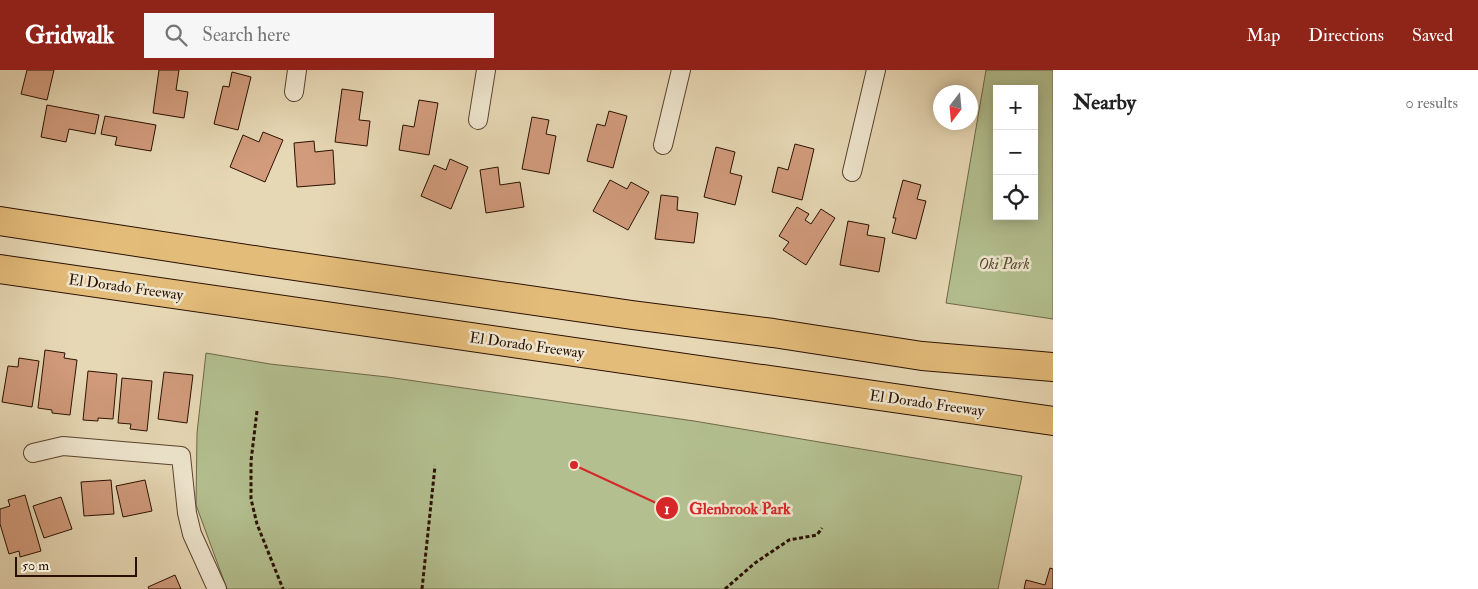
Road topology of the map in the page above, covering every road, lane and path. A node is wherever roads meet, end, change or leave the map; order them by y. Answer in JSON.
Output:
{"nodes":[{"id":1,"x":297,"y":70,"type":"edge"},
{"id":2,"x":486,"y":70,"type":"edge"},
{"id":3,"x":681,"y":70,"type":"edge"},
{"id":4,"x":876,"y":70,"type":"edge"},
{"id":5,"x":294,"y":92,"type":"dead end"},
{"id":6,"x":478,"y":120,"type":"dead end"},
{"id":7,"x":663,"y":145,"type":"dead end"},
{"id":8,"x":852,"y":172,"type":"dead end"},
{"id":9,"x":0,"y":209,"type":"edge"},
{"id":10,"x":0,"y":221,"type":"edge"},
{"id":11,"x":87,"y":234,"type":"junction"},
{"id":12,"x":0,"y":269,"type":"edge"},
{"id":13,"x":0,"y":280,"type":"edge"},
{"id":14,"x":159,"y":292,"type":"junction"},
{"id":15,"x":1053,"y":367,"type":"edge"},
{"id":16,"x":257,"y":411,"type":"dead end"},
{"id":17,"x":1053,"y":421,"type":"edge"},
{"id":18,"x":34,"y":453,"type":"dead end"},
{"id":19,"x":435,"y":466,"type":"dead end"},
{"id":20,"x":822,"y":528,"type":"dead end"},
{"id":21,"x":217,"y":589,"type":"edge"},
{"id":22,"x":283,"y":589,"type":"edge"},
{"id":23,"x":422,"y":589,"type":"edge"},
{"id":24,"x":725,"y":589,"type":"edge"}],
"edges":[{"from":1,"to":5,"type":"street"},
{"from":2,"to":6,"type":"street"},
{"from":3,"to":7,"type":"street"},
{"from":4,"to":8,"type":"street"},
{"from":9,"to":11,"type":"highway"},
{"from":10,"to":11,"type":"highway"},
{"from":11,"to":15,"type":"highway"},
{"from":12,"to":14,"type":"highway","name":"El Dorado Freeway"},
{"from":13,"to":14,"type":"highway"},
{"from":14,"to":17,"type":"highway","name":"El Dorado Freeway"},
{"from":16,"to":22,"type":"path"},
{"from":18,"to":21,"type":"street"},
{"from":19,"to":23,"type":"path"},
{"from":20,"to":24,"type":"path"}]}
